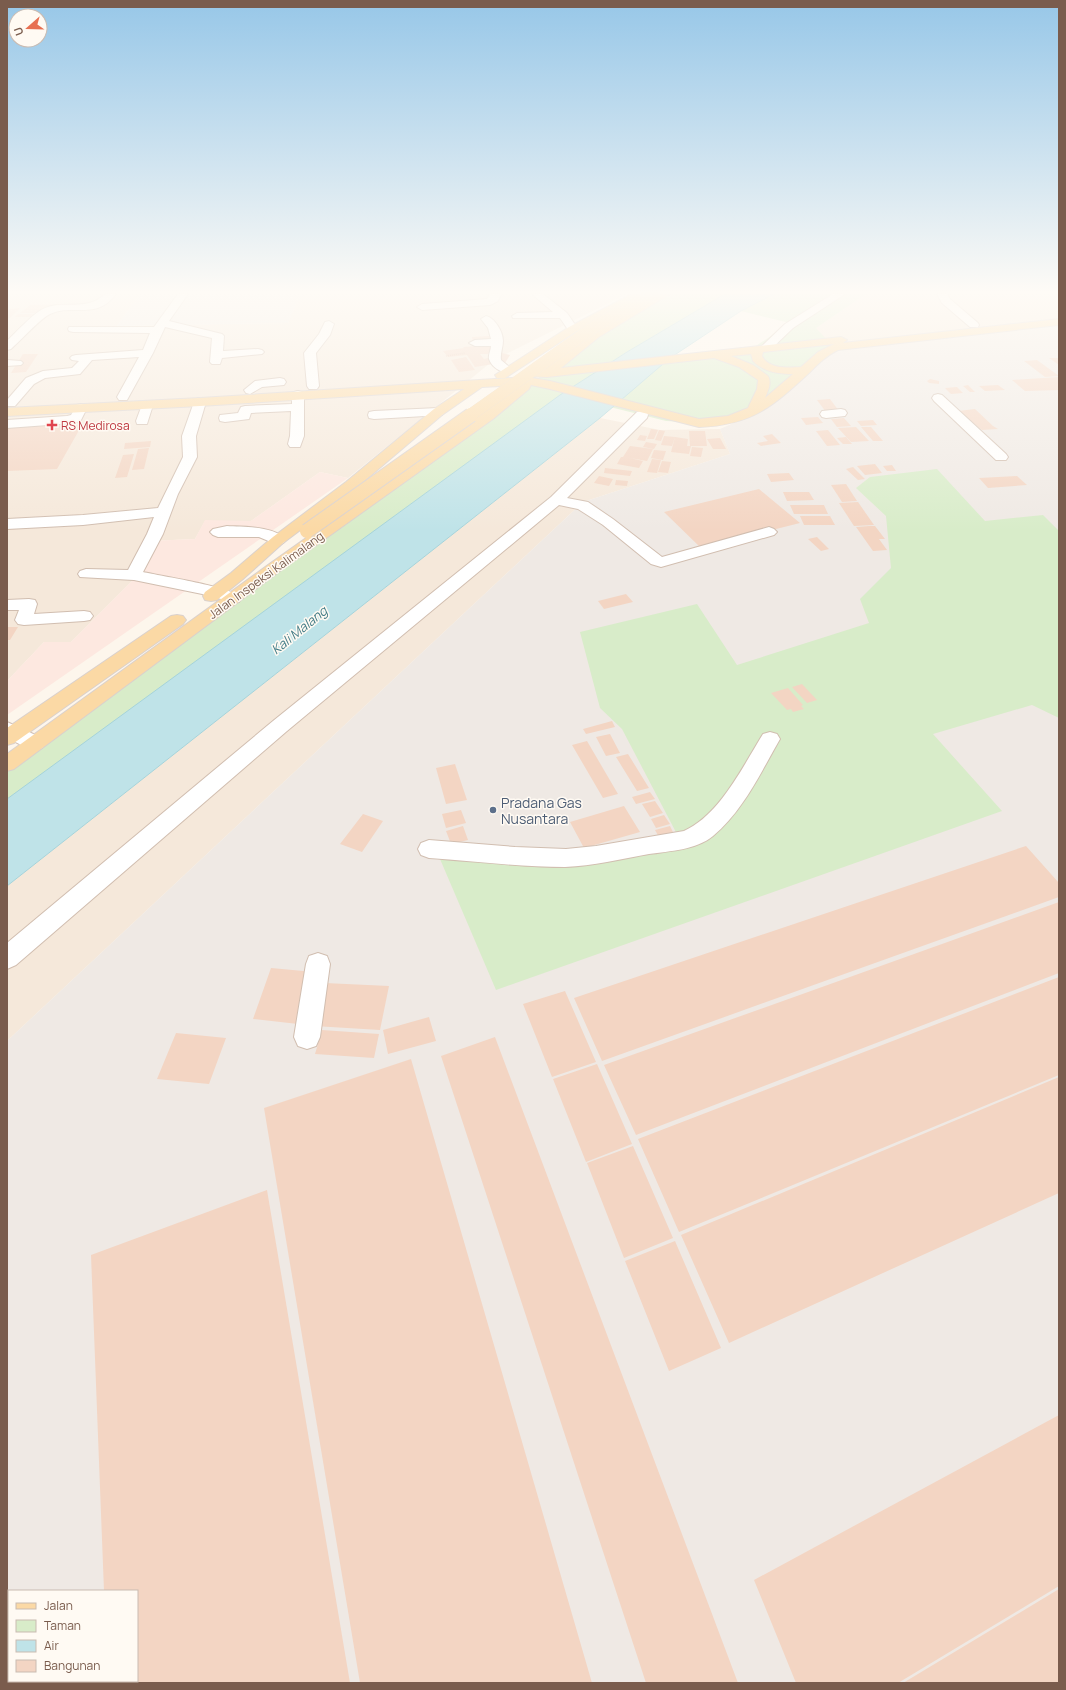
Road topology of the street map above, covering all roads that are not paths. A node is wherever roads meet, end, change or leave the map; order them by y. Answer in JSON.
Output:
{"nodes":[{"id":1,"x":68,"y":373,"type":"edge"},
{"id":2,"x":136,"y":373,"type":"edge"},
{"id":3,"x":312,"y":373,"type":"edge"},
{"id":4,"x":495,"y":373,"type":"edge"},
{"id":5,"x":503,"y":373,"type":"edge"},
{"id":6,"x":530,"y":373,"type":"edge"},
{"id":7,"x":547,"y":373,"type":"edge"},
{"id":8,"x":758,"y":373,"type":"edge"},
{"id":9,"x":802,"y":373,"type":"edge"},
{"id":10,"x":495,"y":378,"type":"junction"},
{"id":11,"x":280,"y":382,"type":"dead end"},
{"id":12,"x":313,"y":386,"type":"junction"},
{"id":13,"x":525,"y":386,"type":"junction"},
{"id":14,"x":546,"y":388,"type":"junction"},
{"id":15,"x":123,"y":396,"type":"junction"},
{"id":16,"x":938,"y":398,"type":"dead end"},
{"id":17,"x":247,"y":399,"type":"junction"},
{"id":18,"x":297,"y":401,"type":"junction"},
{"id":19,"x":200,"y":402,"type":"junction"},
{"id":20,"x":147,"y":405,"type":"junction"},
{"id":21,"x":8,"y":406,"type":"edge"},
{"id":22,"x":81,"y":408,"type":"junction"},
{"id":23,"x":630,"y":410,"type":"junction"},
{"id":24,"x":438,"y":412,"type":"junction"},
{"id":25,"x":753,"y":412,"type":"junction"},
{"id":26,"x":841,"y":413,"type":"dead end"},
{"id":27,"x":826,"y":414,"type":"dead end"},
{"id":28,"x":374,"y":415,"type":"dead end"},
{"id":29,"x":225,"y":418,"type":"dead end"},
{"id":30,"x":142,"y":421,"type":"dead end"},
{"id":31,"x":7,"y":424,"type":"edge"},
{"id":32,"x":294,"y":444,"type":"dead end"},
{"id":33,"x":1001,"y":456,"type":"dead end"},
{"id":34,"x":556,"y":500,"type":"junction"},
{"id":35,"x":164,"y":512,"type":"junction"},
{"id":36,"x":7,"y":524,"type":"edge"},
{"id":37,"x":218,"y":532,"type":"dead end"},
{"id":38,"x":305,"y":532,"type":"junction"},
{"id":39,"x":770,"y":532,"type":"dead end"},
{"id":40,"x":278,"y":540,"type":"junction"},
{"id":41,"x":259,"y":556,"type":"junction"},
{"id":42,"x":274,"y":568,"type":"junction"},
{"id":43,"x":86,"y":574,"type":"dead end"},
{"id":44,"x":134,"y":575,"type":"junction"},
{"id":45,"x":224,"y":595,"type":"junction"},
{"id":46,"x":7,"y":605,"type":"edge"},
{"id":47,"x":84,"y":616,"type":"dead end"},
{"id":48,"x":10,"y":733,"type":"edge"},
{"id":49,"x":770,"y":739,"type":"dead end"},
{"id":50,"x":36,"y":743,"type":"junction"},
{"id":51,"x":7,"y":764,"type":"edge"},
{"id":52,"x":429,"y":850,"type":"dead end"},
{"id":53,"x":7,"y":958,"type":"edge"},
{"id":54,"x":318,"y":964,"type":"dead end"},
{"id":55,"x":307,"y":1037,"type":"dead end"}],
"edges":[{"from":1,"to":21,"type":"street"},
{"from":2,"to":15,"type":"street"},
{"from":3,"to":12,"type":"street"},
{"from":4,"to":10,"type":"street"},
{"from":5,"to":10,"type":"main road","name":"Jalan Inspeksi Kalimalang"},
{"from":6,"to":38,"type":"main road","bridge":true},
{"from":7,"to":10,"type":"main road"},
{"from":8,"to":25,"type":"main road"},
{"from":9,"to":25,"type":"main road"},
{"from":10,"to":12,"type":"main road"},
{"from":10,"to":13,"type":"main road"},
{"from":10,"to":14,"type":"main road"},
{"from":10,"to":18,"type":"main road"},
{"from":10,"to":24,"type":"main road","name":"Jalan Inspeksi Kalimalang"},
{"from":11,"to":17,"type":"street"},
{"from":12,"to":17,"type":"main road"},
{"from":13,"to":14,"type":"main road"},
{"from":13,"to":42,"type":"main road","name":"Jalan Inspeksi Kalimalang"},
{"from":14,"to":23,"type":"main road"},
{"from":15,"to":17,"type":"main road"},
{"from":15,"to":21,"type":"main road"},
{"from":16,"to":33,"type":"street"},
{"from":17,"to":18,"type":"street"},
{"from":17,"to":19,"type":"main road"},
{"from":17,"to":29,"type":"street"},
{"from":18,"to":32,"type":"street"},
{"from":19,"to":20,"type":"main road"},
{"from":19,"to":35,"type":"street"},
{"from":20,"to":22,"type":"main road"},
{"from":20,"to":30,"type":"street"},
{"from":21,"to":22,"type":"main road"},
{"from":22,"to":31,"type":"street"},
{"from":23,"to":25,"type":"main road"},
{"from":23,"to":34,"type":"street"},
{"from":24,"to":28,"type":"street"},
{"from":24,"to":40,"type":"main road","name":"Jalan Inspeksi Kalimalang"},
{"from":26,"to":27,"type":"street"},
{"from":34,"to":39,"type":"street"},
{"from":34,"to":53,"type":"street"},
{"from":35,"to":36,"type":"street"},
{"from":35,"to":44,"type":"street"},
{"from":37,"to":40,"type":"street"},
{"from":38,"to":41,"type":"main road"},
{"from":38,"to":42,"type":"main road"},
{"from":40,"to":41,"type":"main road","name":"Jalan Inspeksi Kalimalang"},
{"from":41,"to":45,"type":"main road","name":"Jalan Inspeksi Kalimalang"},
{"from":42,"to":45,"type":"main road","name":"Jalan Inspeksi Kalimalang"},
{"from":43,"to":44,"type":"street"},
{"from":44,"to":45,"type":"street"},
{"from":45,"to":48,"type":"main road","name":"Jalan Inspeksi Kalimalang"},
{"from":45,"to":50,"type":"main road","name":"Jalan Inspeksi Kalimalang"},
{"from":46,"to":47,"type":"street"},
{"from":48,"to":50,"type":"street"},
{"from":49,"to":52,"type":"street"},
{"from":50,"to":51,"type":"main road","name":"Jalan Inspeksi Kalimalang"},
{"from":54,"to":55,"type":"street"}]}
